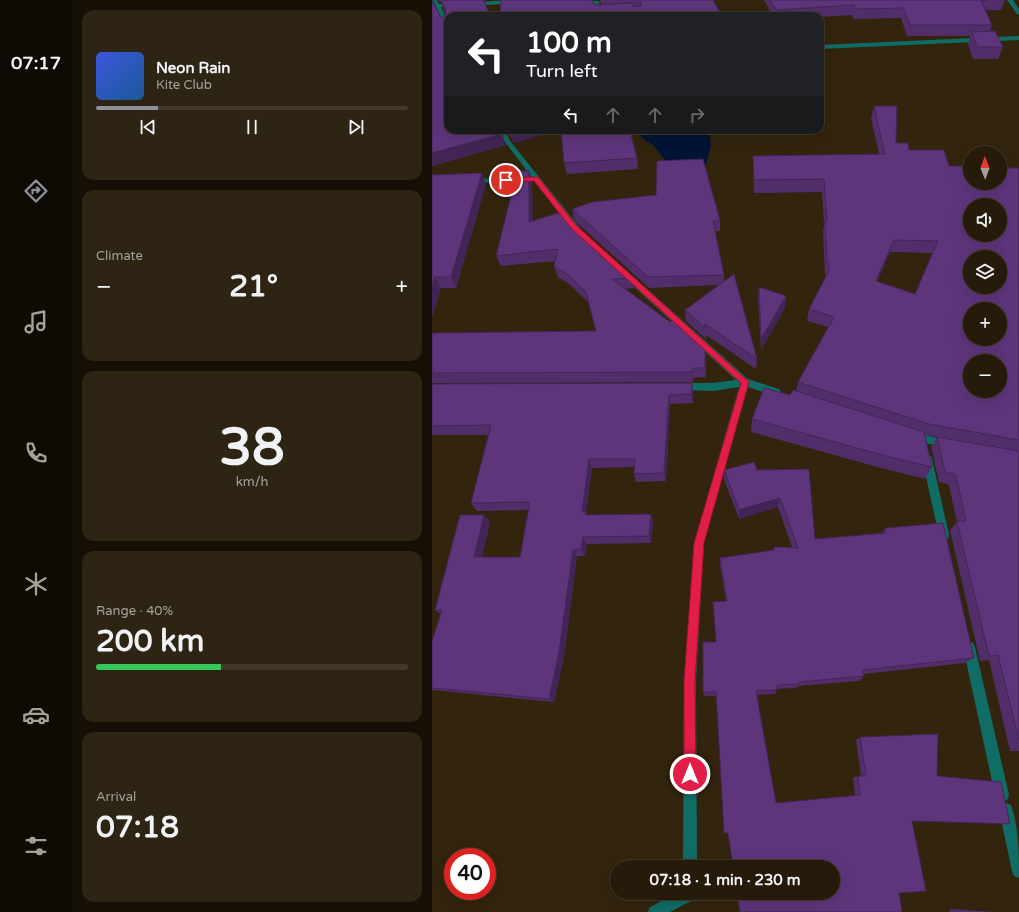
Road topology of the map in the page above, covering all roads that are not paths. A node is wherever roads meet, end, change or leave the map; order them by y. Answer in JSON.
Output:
{"nodes":[{"id":1,"x":435,"y":0,"type":"edge"},
{"id":2,"x":563,"y":0,"type":"edge"},
{"id":3,"x":1010,"y":0,"type":"edge"},
{"id":4,"x":518,"y":2,"type":"edge"},
{"id":5,"x":438,"y":6,"type":"junction"},
{"id":6,"x":614,"y":12,"type":"edge"},
{"id":7,"x":1019,"y":14,"type":"edge"},
{"id":8,"x":444,"y":18,"type":"edge"},
{"id":9,"x":1019,"y":38,"type":"edge"},
{"id":10,"x":824,"y":46,"type":"edge"},
{"id":11,"x":504,"y":134,"type":"edge"},
{"id":12,"x":536,"y":178,"type":"junction"},
{"id":13,"x":462,"y":182,"type":"edge"},
{"id":14,"x":585,"y":237,"type":"edge"},
{"id":15,"x":614,"y":264,"type":"edge"},
{"id":16,"x":745,"y":382,"type":"junction"},
{"id":17,"x":666,"y":387,"type":"edge"},
{"id":18,"x":782,"y":394,"type":"edge"},
{"id":19,"x":900,"y":432,"type":"edge"},
{"id":20,"x":923,"y":440,"type":"junction"},
{"id":21,"x":952,"y":445,"type":"edge"},
{"id":22,"x":947,"y":547,"type":"edge"},
{"id":23,"x":966,"y":632,"type":"edge"},
{"id":24,"x":690,"y":860,"type":"edge"},
{"id":25,"x":1019,"y":871,"type":"edge"},
{"id":26,"x":678,"y":900,"type":"edge"},
{"id":27,"x":655,"y":912,"type":"edge"}],
"edges":[{"from":1,"to":5,"type":"street"},
{"from":2,"to":6,"type":"street"},
{"from":3,"to":7,"type":"street"},
{"from":4,"to":5,"type":"street"},
{"from":5,"to":8,"type":"street"},
{"from":9,"to":10,"type":"street"},
{"from":11,"to":12,"type":"street"},
{"from":12,"to":13,"type":"street"},
{"from":12,"to":14,"type":"street"},
{"from":15,"to":16,"type":"street"},
{"from":16,"to":17,"type":"street"},
{"from":16,"to":18,"type":"street"},
{"from":16,"to":24,"type":"street"},
{"from":19,"to":20,"type":"street"},
{"from":20,"to":21,"type":"street"},
{"from":20,"to":22,"type":"street"},
{"from":23,"to":25,"type":"street"},
{"from":26,"to":27,"type":"street"}]}
